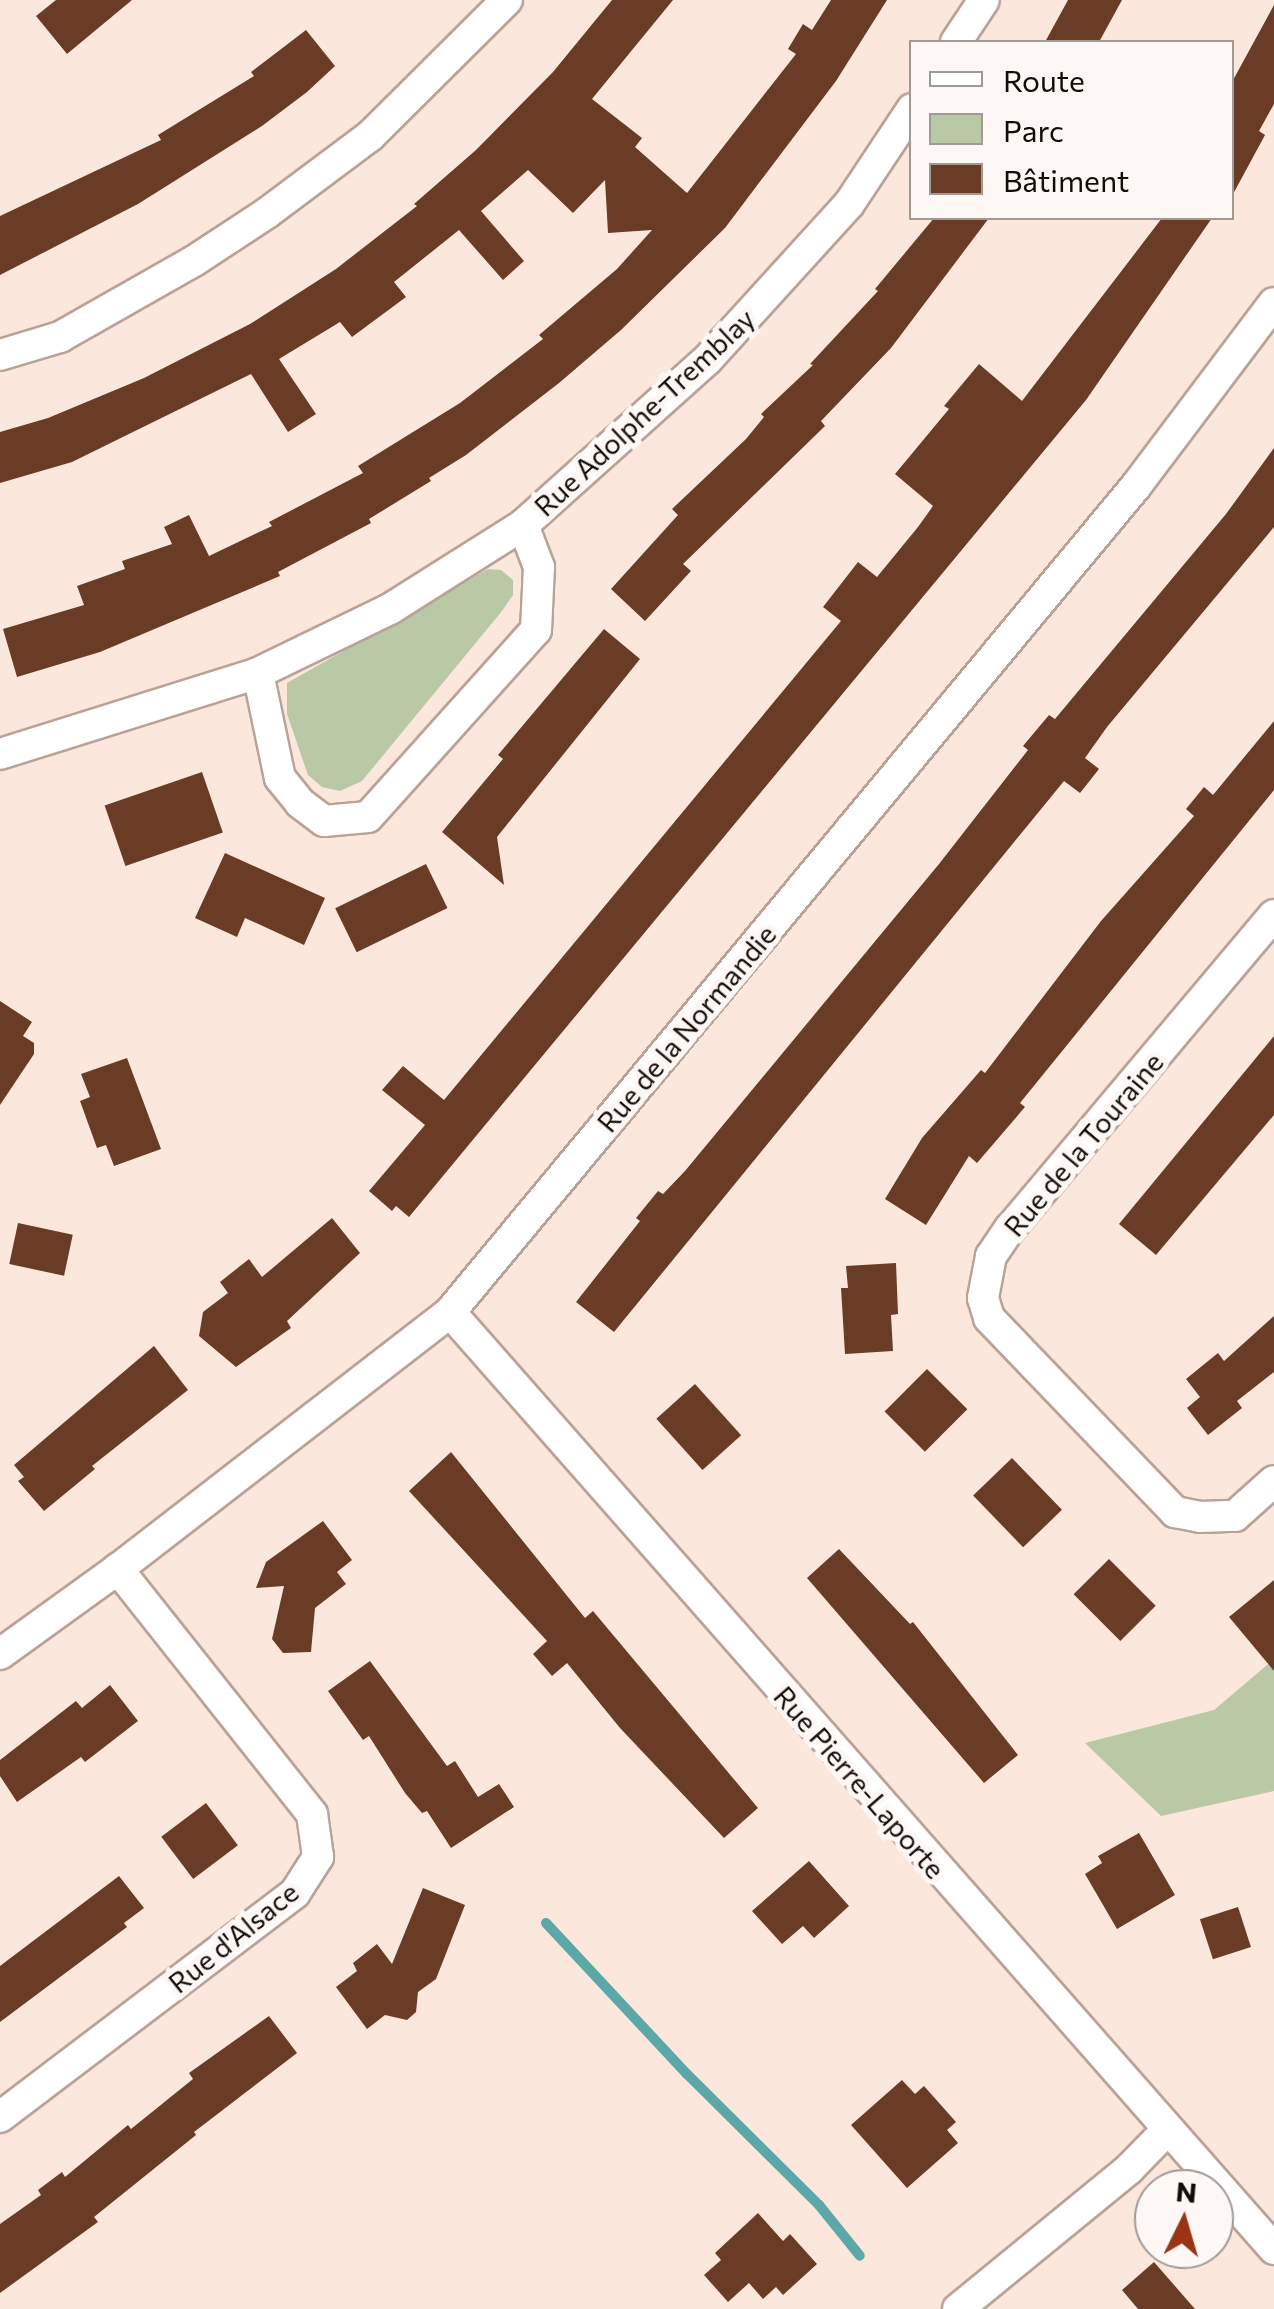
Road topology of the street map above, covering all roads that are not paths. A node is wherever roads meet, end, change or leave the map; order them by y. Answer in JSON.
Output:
{"nodes":[{"id":1,"x":507,"y":0,"type":"edge"},
{"id":2,"x":984,"y":0,"type":"edge"},
{"id":3,"x":957,"y":40,"type":"edge"},
{"id":4,"x":909,"y":114,"type":"edge"},
{"id":5,"x":1274,"y":304,"type":"edge"},
{"id":6,"x":0,"y":355,"type":"edge"},
{"id":7,"x":523,"y":525,"type":"junction"},
{"id":8,"x":258,"y":673,"type":"junction"},
{"id":9,"x":0,"y":754,"type":"edge"},
{"id":10,"x":1274,"y":915,"type":"edge"},
{"id":11,"x":450,"y":1312,"type":"junction"},
{"id":12,"x":1274,"y":1481,"type":"edge"},
{"id":13,"x":118,"y":1570,"type":"junction"},
{"id":14,"x":0,"y":1654,"type":"edge"},
{"id":15,"x":0,"y":2116,"type":"edge"},
{"id":16,"x":1166,"y":2130,"type":"junction"},
{"id":17,"x":1274,"y":2249,"type":"edge"},
{"id":18,"x":958,"y":2309,"type":"edge"}],
"edges":[{"from":1,"to":6,"type":"street"},
{"from":2,"to":3,"type":"street"},
{"from":4,"to":7,"type":"street","name":"Rue Adolphe-Tremblay"},
{"from":5,"to":11,"type":"street","name":"Rue de la Normandie"},
{"from":7,"to":8,"type":"street","name":"Rue Adolphe-Tremblay"},
{"from":7,"to":8,"type":"street","name":"Rue Adolphe-Tremblay"},
{"from":8,"to":9,"type":"street","name":"Rue Adolphe-Tremblay"},
{"from":10,"to":12,"type":"street","name":"Rue de la Touraine"},
{"from":11,"to":13,"type":"street","name":"Rue de la Normandie"},
{"from":11,"to":16,"type":"street","name":"Rue Pierre-Laporte"},
{"from":13,"to":14,"type":"street","name":"Rue de la Normandie"},
{"from":13,"to":15,"type":"street","name":"Rue d'Alsace"},
{"from":16,"to":17,"type":"street","name":"Rue Pierre-Laporte"},
{"from":16,"to":18,"type":"street"}]}
